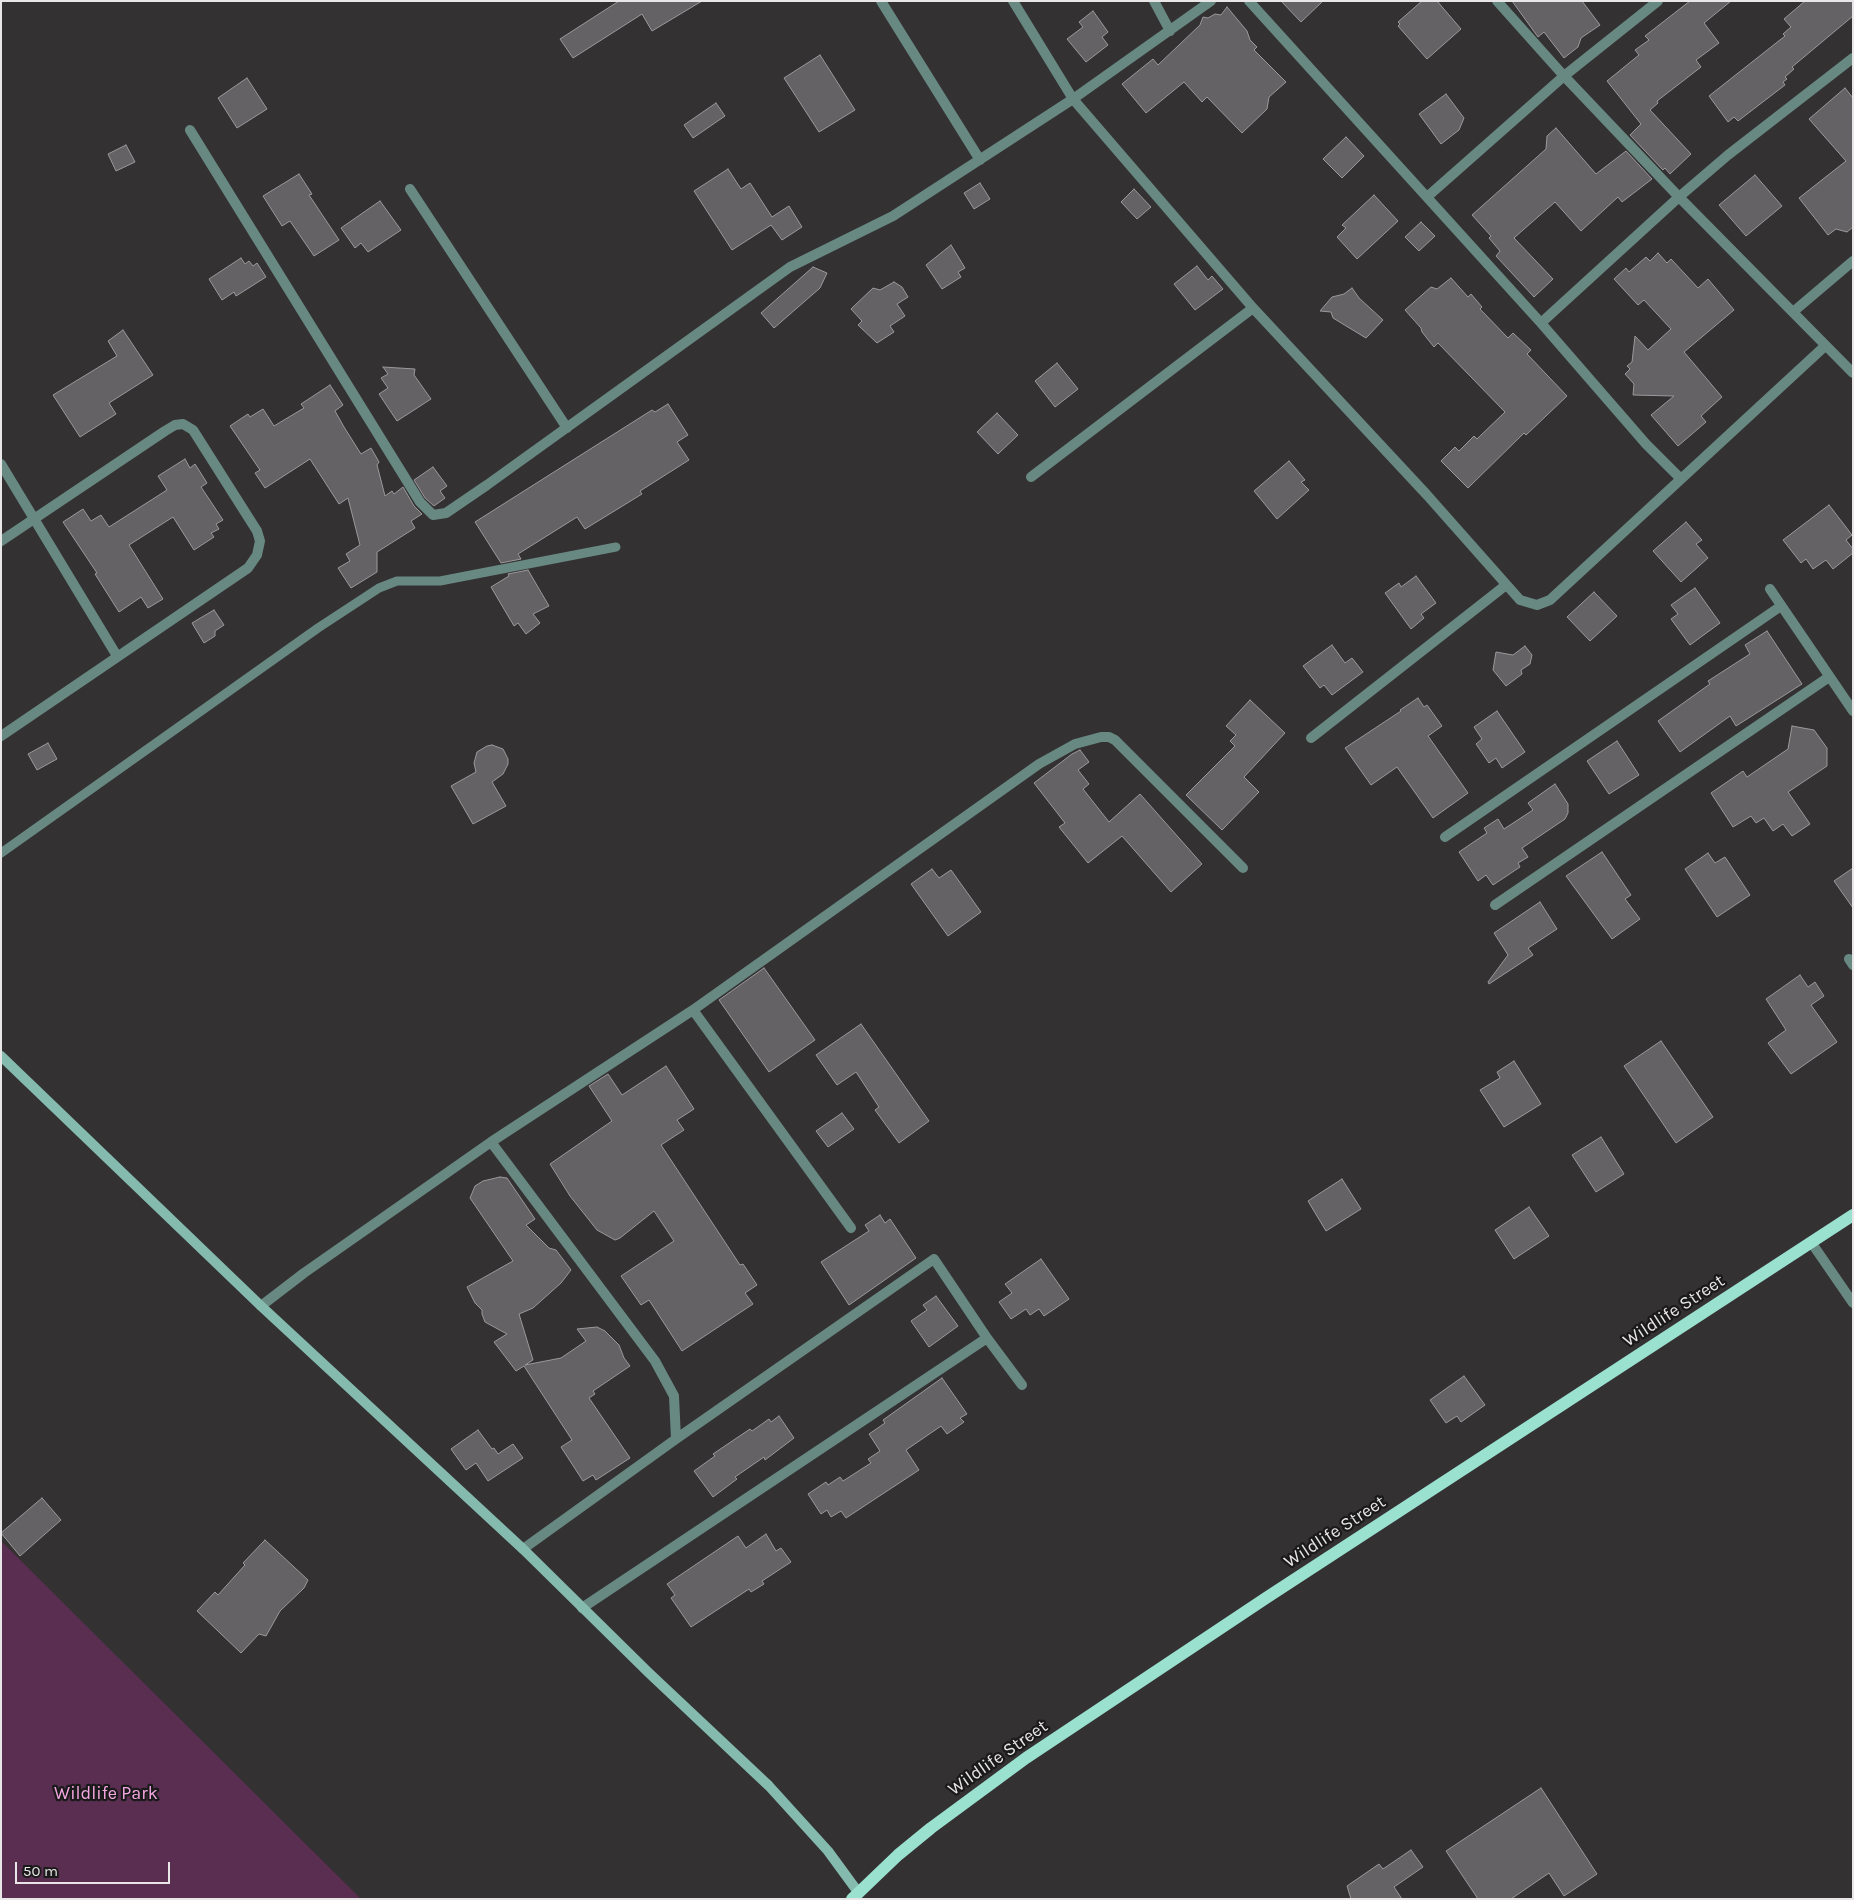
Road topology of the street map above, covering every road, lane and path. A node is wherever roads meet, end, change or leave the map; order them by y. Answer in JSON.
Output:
{"nodes":[{"id":1,"x":881,"y":1,"type":"edge"},
{"id":2,"x":1013,"y":1,"type":"edge"},
{"id":3,"x":1154,"y":1,"type":"edge"},
{"id":4,"x":1211,"y":1,"type":"edge"},
{"id":5,"x":1249,"y":1,"type":"edge"},
{"id":6,"x":1497,"y":1,"type":"edge"},
{"id":7,"x":1658,"y":1,"type":"edge"},
{"id":8,"x":1170,"y":31,"type":"junction"},
{"id":9,"x":1853,"y":58,"type":"edge"},
{"id":10,"x":1564,"y":76,"type":"junction"},
{"id":11,"x":1073,"y":100,"type":"junction"},
{"id":12,"x":190,"y":130,"type":"dead end"},
{"id":13,"x":980,"y":160,"type":"junction"},
{"id":14,"x":410,"y":189,"type":"dead end"},
{"id":15,"x":1427,"y":197,"type":"junction"},
{"id":16,"x":1679,"y":197,"type":"junction"},
{"id":17,"x":1853,"y":261,"type":"edge"},
{"id":18,"x":1253,"y":308,"type":"junction"},
{"id":19,"x":1793,"y":312,"type":"junction"},
{"id":20,"x":1540,"y":323,"type":"junction"},
{"id":21,"x":1825,"y":346,"type":"junction"},
{"id":22,"x":1853,"y":373,"type":"edge"},
{"id":23,"x":566,"y":428,"type":"junction"},
{"id":24,"x":1,"y":464,"type":"edge"},
{"id":25,"x":1031,"y":477,"type":"dead end"},
{"id":26,"x":1680,"y":478,"type":"junction"},
{"id":27,"x":34,"y":518,"type":"junction"},
{"id":28,"x":1,"y":541,"type":"edge"},
{"id":29,"x":616,"y":547,"type":"dead end"},
{"id":30,"x":1506,"y":584,"type":"junction"},
{"id":31,"x":1770,"y":588,"type":"dead end"},
{"id":32,"x":1781,"y":606,"type":"junction"},
{"id":33,"x":117,"y":656,"type":"junction"},
{"id":34,"x":1829,"y":677,"type":"junction"},
{"id":35,"x":1853,"y":711,"type":"edge"},
{"id":36,"x":1,"y":736,"type":"edge"},
{"id":37,"x":1311,"y":738,"type":"dead end"},
{"id":38,"x":1445,"y":837,"type":"dead end"},
{"id":39,"x":1,"y":853,"type":"edge"},
{"id":40,"x":1243,"y":868,"type":"dead end"},
{"id":41,"x":1495,"y":906,"type":"dead end"},
{"id":42,"x":693,"y":1010,"type":"junction"},
{"id":43,"x":1,"y":1056,"type":"edge"},
{"id":44,"x":491,"y":1142,"type":"junction"},
{"id":45,"x":1853,"y":1215,"type":"edge"},
{"id":46,"x":851,"y":1228,"type":"dead end"},
{"id":47,"x":1811,"y":1242,"type":"junction"},
{"id":48,"x":1853,"y":1304,"type":"edge"},
{"id":49,"x":261,"y":1306,"type":"junction"},
{"id":50,"x":987,"y":1338,"type":"junction"},
{"id":51,"x":1022,"y":1385,"type":"dead end"},
{"id":52,"x":676,"y":1439,"type":"junction"},
{"id":53,"x":523,"y":1550,"type":"junction"},
{"id":54,"x":582,"y":1608,"type":"junction"},
{"id":55,"x":858,"y":1896,"type":"edge"}],
"edges":[{"from":1,"to":13,"type":"street"},
{"from":2,"to":11,"type":"street"},
{"from":3,"to":8,"type":"street"},
{"from":4,"to":8,"type":"street"},
{"from":5,"to":15,"type":"street"},
{"from":6,"to":10,"type":"street"},
{"from":7,"to":10,"type":"street"},
{"from":8,"to":11,"type":"street"},
{"from":9,"to":16,"type":"street"},
{"from":10,"to":15,"type":"street"},
{"from":10,"to":16,"type":"street"},
{"from":11,"to":13,"type":"street"},
{"from":11,"to":18,"type":"street"},
{"from":12,"to":23,"type":"street"},
{"from":13,"to":23,"type":"street"},
{"from":14,"to":23,"type":"street"},
{"from":15,"to":20,"type":"street"},
{"from":16,"to":19,"type":"street"},
{"from":16,"to":20,"type":"street"},
{"from":17,"to":19,"type":"street"},
{"from":18,"to":25,"type":"street"},
{"from":18,"to":30,"type":"street"},
{"from":19,"to":21,"type":"street"},
{"from":20,"to":26,"type":"street"},
{"from":21,"to":22,"type":"street"},
{"from":21,"to":26,"type":"street"},
{"from":24,"to":27,"type":"street"},
{"from":26,"to":30,"type":"street"},
{"from":27,"to":28,"type":"street"},
{"from":27,"to":33,"type":"street"},
{"from":27,"to":33,"type":"street"},
{"from":29,"to":39,"type":"lane"},
{"from":30,"to":37,"type":"street"},
{"from":31,"to":32,"type":"street"},
{"from":32,"to":34,"type":"street"},
{"from":32,"to":38,"type":"street"},
{"from":33,"to":36,"type":"street"},
{"from":34,"to":35,"type":"street"},
{"from":34,"to":41,"type":"street"},
{"from":40,"to":42,"type":"street"},
{"from":42,"to":44,"type":"street"},
{"from":42,"to":46,"type":"street"},
{"from":43,"to":49,"type":"street"},
{"from":44,"to":49,"type":"street"},
{"from":44,"to":52,"type":"street"},
{"from":45,"to":47,"type":"main road","name":"Wildlife Street"},
{"from":47,"to":48,"type":"street"},
{"from":47,"to":55,"type":"main road","name":"Wildlife Street"},
{"from":49,"to":53,"type":"street"},
{"from":50,"to":51,"type":"street"},
{"from":50,"to":52,"type":"street"},
{"from":50,"to":54,"type":"street"},
{"from":52,"to":53,"type":"street"},
{"from":53,"to":54,"type":"street"},
{"from":54,"to":55,"type":"street"}]}
